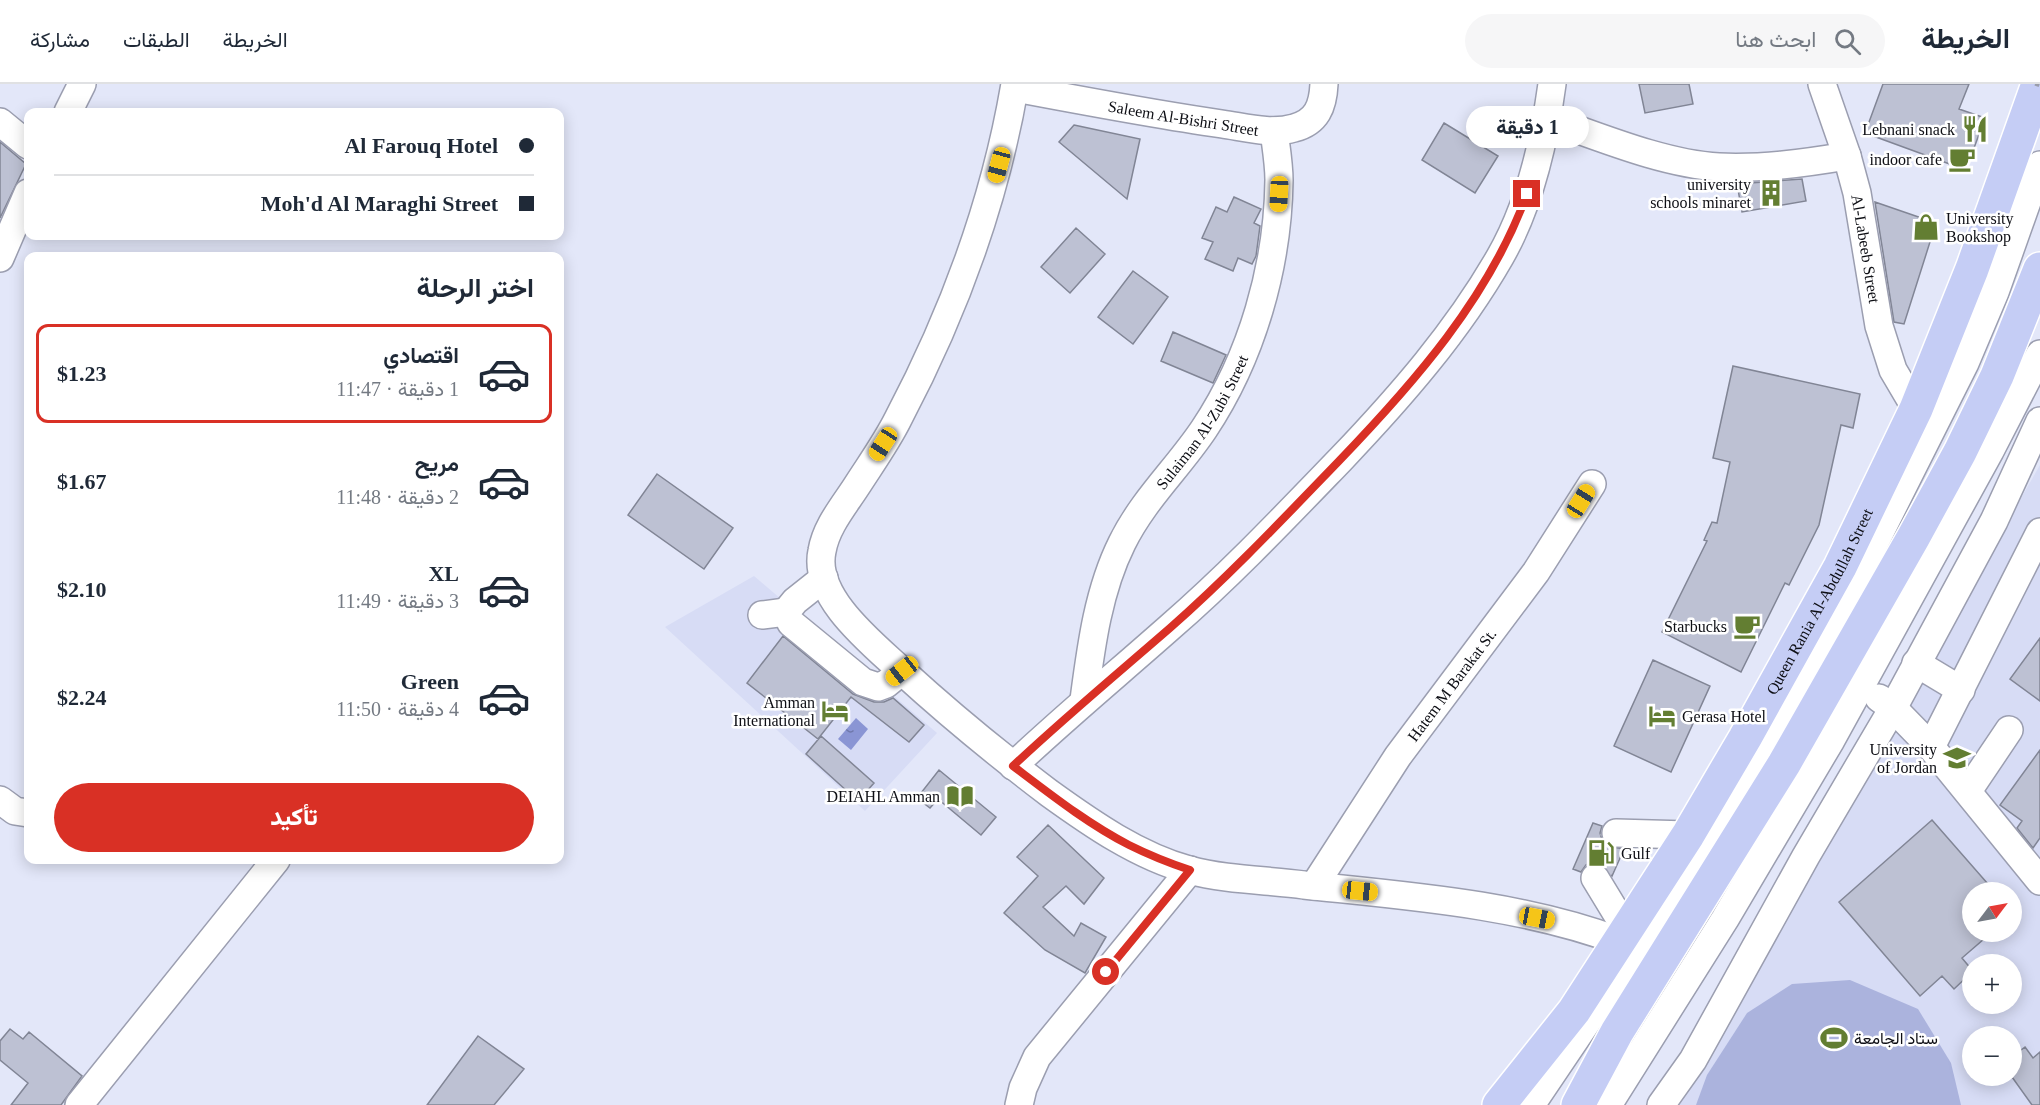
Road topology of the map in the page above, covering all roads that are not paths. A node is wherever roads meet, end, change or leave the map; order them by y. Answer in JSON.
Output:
{"nodes":[{"id":1,"x":82,"y":84,"type":"edge"},
{"id":2,"x":1324,"y":84,"type":"edge"},
{"id":3,"x":1552,"y":84,"type":"edge"},
{"id":4,"x":1822,"y":84,"type":"edge"},
{"id":5,"x":2038,"y":85,"type":"edge"},
{"id":6,"x":1015,"y":86,"type":"edge"},
{"id":7,"x":70,"y":108,"type":"edge"},
{"id":8,"x":1548,"y":119,"type":"junction"},
{"id":9,"x":0,"y":122,"type":"edge"},
{"id":10,"x":1274,"y":131,"type":"junction"},
{"id":11,"x":24,"y":141,"type":"edge"},
{"id":12,"x":1847,"y":156,"type":"junction"},
{"id":13,"x":2040,"y":165,"type":"edge"},
{"id":14,"x":24,"y":202,"type":"edge"},
{"id":15,"x":0,"y":258,"type":"edge"},
{"id":16,"x":2040,"y":269,"type":"edge"},
{"id":17,"x":2040,"y":356,"type":"edge"},
{"id":18,"x":1916,"y":409,"type":"junction"},
{"id":19,"x":2040,"y":421,"type":"edge"},
{"id":20,"x":1592,"y":484,"type":"dead end"},
{"id":21,"x":2040,"y":532,"type":"edge"},
{"id":22,"x":824,"y":578,"type":"junction"},
{"id":23,"x":1916,"y":663,"type":"junction"},
{"id":24,"x":902,"y":671,"type":"junction"},
{"id":25,"x":1861,"y":686,"type":"junction"},
{"id":26,"x":1961,"y":690,"type":"junction"},
{"id":27,"x":1084,"y":700,"type":"junction"},
{"id":28,"x":1893,"y":708,"type":"junction"},
{"id":29,"x":2009,"y":730,"type":"dead end"},
{"id":30,"x":1931,"y":747,"type":"junction"},
{"id":31,"x":1013,"y":766,"type":"junction"},
{"id":32,"x":1968,"y":791,"type":"junction"},
{"id":33,"x":0,"y":800,"type":"edge"},
{"id":34,"x":24,"y":812,"type":"edge"},
{"id":35,"x":1616,"y":832,"type":"dead end"},
{"id":36,"x":1688,"y":835,"type":"junction"},
{"id":37,"x":273,"y":864,"type":"edge"},
{"id":38,"x":1190,"y":870,"type":"junction"},
{"id":39,"x":1595,"y":878,"type":"dead end"},
{"id":40,"x":2040,"y":881,"type":"edge"},
{"id":41,"x":1314,"y":886,"type":"junction"},
{"id":42,"x":1623,"y":935,"type":"junction"},
{"id":43,"x":79,"y":1105,"type":"edge"},
{"id":44,"x":1019,"y":1105,"type":"edge"},
{"id":45,"x":1499,"y":1105,"type":"edge"},
{"id":46,"x":1531,"y":1105,"type":"edge"},
{"id":47,"x":1578,"y":1105,"type":"edge"},
{"id":48,"x":1608,"y":1105,"type":"edge"},
{"id":49,"x":1661,"y":1105,"type":"edge"}],
"edges":[{"from":1,"to":7,"type":"street"},
{"from":2,"to":10,"type":"street","name":"Saleem Al-Bishri Street"},
{"from":3,"to":8,"type":"street"},
{"from":4,"to":12,"type":"street","name":"Al-Labeeb Street"},
{"from":5,"to":18,"type":"main road","name":"Queen Rania Al-Abdullah Street"},
{"from":6,"to":10,"type":"street","name":"Saleem Al-Bishri Street"},
{"from":6,"to":22,"type":"street"},
{"from":8,"to":12,"type":"street"},
{"from":8,"to":27,"type":"street"},
{"from":9,"to":11,"type":"street"},
{"from":10,"to":27,"type":"street","name":"Sulaiman Al-Zubi Street"},
{"from":12,"to":18,"type":"street","name":"Al-Labeeb Street"},
{"from":13,"to":46,"type":"street"},
{"from":14,"to":15,"type":"street"},
{"from":16,"to":47,"type":"main road"},
{"from":17,"to":25,"type":"street"},
{"from":18,"to":36,"type":"main road","name":"Queen Rania Al-Abdullah Street"},
{"from":19,"to":23,"type":"street"},
{"from":20,"to":41,"type":"street","name":"Hatem M Barakat St."},
{"from":21,"to":26,"type":"street"},
{"from":22,"to":24,"type":"street"},
{"from":22,"to":24,"type":"street"},
{"from":23,"to":26,"type":"street"},
{"from":23,"to":28,"type":"street"},
{"from":24,"to":31,"type":"street"},
{"from":25,"to":28,"type":"street"},
{"from":25,"to":48,"type":"street"},
{"from":26,"to":30,"type":"street"},
{"from":27,"to":31,"type":"street"},
{"from":28,"to":30,"type":"street"},
{"from":28,"to":49,"type":"street"},
{"from":29,"to":32,"type":"street"},
{"from":30,"to":32,"type":"street"},
{"from":31,"to":38,"type":"street"},
{"from":32,"to":40,"type":"street"},
{"from":33,"to":34,"type":"street"},
{"from":35,"to":36,"type":"street"},
{"from":36,"to":42,"type":"main road","name":"Queen Rania Al-Abdullah Street"},
{"from":37,"to":43,"type":"street"},
{"from":38,"to":41,"type":"street"},
{"from":38,"to":44,"type":"street"},
{"from":39,"to":42,"type":"street"},
{"from":41,"to":42,"type":"street"},
{"from":42,"to":45,"type":"main road","name":"Queen Rania Al-Abdullah Street"}]}
